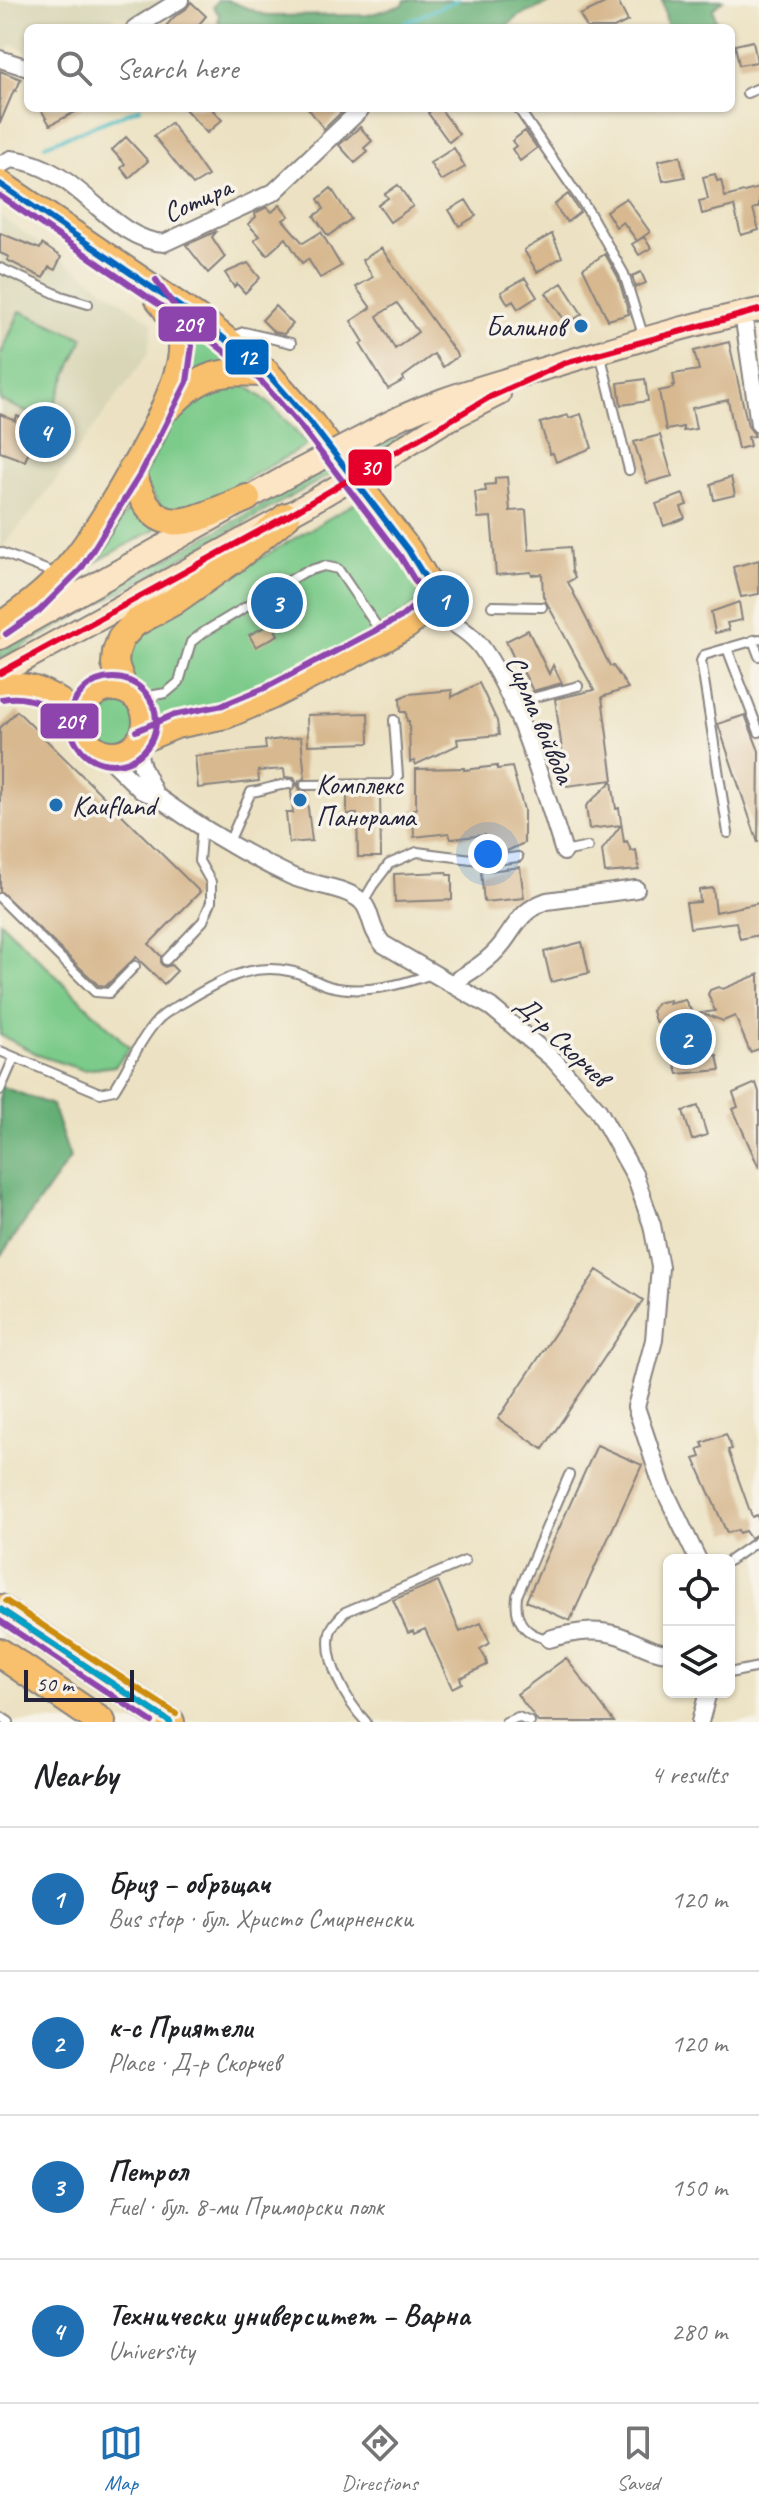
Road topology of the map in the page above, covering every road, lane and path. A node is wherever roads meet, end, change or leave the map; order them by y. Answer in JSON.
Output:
{"nodes":[{"id":1,"x":180,"y":0,"type":"edge"},
{"id":2,"x":141,"y":24,"type":"edge"},
{"id":3,"x":0,"y":59,"type":"edge"},
{"id":4,"x":24,"y":67,"type":"edge"},
{"id":5,"x":759,"y":88,"type":"edge"},
{"id":6,"x":747,"y":93,"type":"dead end"},
{"id":7,"x":358,"y":112,"type":"edge"},
{"id":8,"x":521,"y":112,"type":"edge"},
{"id":9,"x":0,"y":165,"type":"edge"},
{"id":10,"x":0,"y":184,"type":"edge"},
{"id":11,"x":0,"y":268,"type":"edge"},
{"id":12,"x":151,"y":288,"type":"junction"},
{"id":13,"x":88,"y":304,"type":"dead end"},
{"id":14,"x":751,"y":312,"type":"edge"},
{"id":15,"x":218,"y":333,"type":"junction"},
{"id":16,"x":644,"y":339,"type":"junction"},
{"id":17,"x":291,"y":343,"type":"dead end"},
{"id":18,"x":600,"y":352,"type":"junction"},
{"id":19,"x":565,"y":363,"type":"junction"},
{"id":20,"x":267,"y":373,"type":"junction"},
{"id":21,"x":187,"y":380,"type":"junction"},
{"id":22,"x":759,"y":424,"type":"edge"},
{"id":23,"x":132,"y":468,"type":"junction"},
{"id":24,"x":629,"y":470,"type":"dead end"},
{"id":25,"x":247,"y":498,"type":"junction"},
{"id":26,"x":298,"y":510,"type":"junction"},
{"id":27,"x":0,"y":552,"type":"edge"},
{"id":28,"x":61,"y":575,"type":"junction"},
{"id":29,"x":492,"y":606,"type":"dead end"},
{"id":30,"x":542,"y":607,"type":"dead end"},
{"id":31,"x":427,"y":608,"type":"junction"},
{"id":32,"x":0,"y":626,"type":"edge"},
{"id":33,"x":0,"y":638,"type":"edge"},
{"id":34,"x":385,"y":638,"type":"junction"},
{"id":35,"x":756,"y":640,"type":"edge"},
{"id":36,"x":727,"y":648,"type":"junction"},
{"id":37,"x":759,"y":656,"type":"edge"},
{"id":38,"x":0,"y":673,"type":"edge"},
{"id":39,"x":578,"y":686,"type":"dead end"},
{"id":40,"x":0,"y":689,"type":"edge"},
{"id":41,"x":135,"y":698,"type":"junction"},
{"id":42,"x":512,"y":704,"type":"junction"},
{"id":43,"x":80,"y":718,"type":"junction"},
{"id":44,"x":196,"y":720,"type":"junction"},
{"id":45,"x":394,"y":720,"type":"dead end"},
{"id":46,"x":759,"y":732,"type":"edge"},
{"id":47,"x":138,"y":743,"type":"junction"},
{"id":48,"x":103,"y":753,"type":"junction"},
{"id":49,"x":290,"y":784,"type":"dead end"},
{"id":50,"x":305,"y":785,"type":"dead end"},
{"id":51,"x":156,"y":796,"type":"junction"},
{"id":52,"x":202,"y":825,"type":"junction"},
{"id":53,"x":728,"y":833,"type":"dead end"},
{"id":54,"x":229,"y":842,"type":"junction"},
{"id":55,"x":588,"y":847,"type":"dead end"},
{"id":56,"x":564,"y":852,"type":"joint"},
{"id":57,"x":518,"y":857,"type":"dead end"},
{"id":58,"x":636,"y":889,"type":"dead end"},
{"id":59,"x":0,"y":898,"type":"edge"},
{"id":60,"x":363,"y":902,"type":"junction"},
{"id":61,"x":166,"y":960,"type":"dead end"},
{"id":62,"x":135,"y":966,"type":"dead end"},
{"id":63,"x":433,"y":974,"type":"junction"},
{"id":64,"x":452,"y":983,"type":"junction"},
{"id":65,"x":0,"y":1051,"type":"edge"},
{"id":66,"x":14,"y":1058,"type":"junction"},
{"id":67,"x":0,"y":1090,"type":"edge"},
{"id":68,"x":569,"y":1475,"type":"dead end"},
{"id":69,"x":759,"y":1540,"type":"edge"},
{"id":70,"x":695,"y":1554,"type":"edge"},
{"id":71,"x":735,"y":1557,"type":"edge"},
{"id":72,"x":465,"y":1561,"type":"dead end"},
{"id":73,"x":0,"y":1609,"type":"edge"},
{"id":74,"x":549,"y":1639,"type":"joint"},
{"id":75,"x":663,"y":1652,"type":"edge"},
{"id":76,"x":0,"y":1653,"type":"edge"},
{"id":77,"x":759,"y":1667,"type":"edge"},
{"id":78,"x":735,"y":1672,"type":"edge"},
{"id":79,"x":706,"y":1698,"type":"edge"},
{"id":80,"x":0,"y":1716,"type":"edge"},
{"id":81,"x":9,"y":1722,"type":"edge"},
{"id":82,"x":101,"y":1722,"type":"edge"},
{"id":83,"x":170,"y":1722,"type":"edge"},
{"id":84,"x":366,"y":1722,"type":"edge"},
{"id":85,"x":506,"y":1722,"type":"edge"},
{"id":86,"x":530,"y":1722,"type":"edge"},
{"id":87,"x":700,"y":1722,"type":"edge"}],
"edges":[{"from":1,"to":2,"type":"street"},
{"from":3,"to":4,"type":"street"},
{"from":5,"to":6,"type":"lane"},
{"from":7,"to":9,"type":"street","name":"Сотира"},
{"from":8,"to":16,"type":"lane"},
{"from":10,"to":12,"type":"main road"},
{"from":11,"to":13,"type":"lane"},
{"from":12,"to":15,"type":"main road"},
{"from":12,"to":21,"type":"main road"},
{"from":14,"to":16,"type":"main road"},
{"from":14,"to":22,"type":"street"},
{"from":15,"to":17,"type":"lane"},
{"from":15,"to":20,"type":"main road"},
{"from":15,"to":21,"type":"main road"},
{"from":16,"to":18,"type":"main road"},
{"from":18,"to":19,"type":"main road"},
{"from":18,"to":24,"type":"lane"},
{"from":19,"to":25,"type":"main road","bridge":true},
{"from":19,"to":26,"type":"main road","bridge":true},
{"from":20,"to":21,"type":"main road"},
{"from":20,"to":31,"type":"main road"},
{"from":21,"to":23,"type":"main road"},
{"from":23,"to":25,"type":"main road"},
{"from":23,"to":28,"type":"main road"},
{"from":25,"to":33,"type":"main road"},
{"from":26,"to":38,"type":"main road"},
{"from":26,"to":41,"type":"main road"},
{"from":27,"to":28,"type":"lane"},
{"from":28,"to":32,"type":"main road"},
{"from":29,"to":30,"type":"lane"},
{"from":31,"to":34,"type":"main road"},
{"from":31,"to":42,"type":"street","name":"Сирма войвода"},
{"from":34,"to":41,"type":"lane"},
{"from":34,"to":44,"type":"main road"},
{"from":35,"to":36,"type":"lane"},
{"from":35,"to":37,"type":"lane"},
{"from":36,"to":46,"type":"lane"},
{"from":36,"to":53,"type":"lane"},
{"from":39,"to":42,"type":"lane"},
{"from":40,"to":43,"type":"main road"},
{"from":41,"to":43,"type":"main road"},
{"from":41,"to":44,"type":"main road"},
{"from":41,"to":47,"type":"main road"},
{"from":42,"to":56,"type":"street","name":"Сирма войвода"},
{"from":43,"to":48,"type":"main road"},
{"from":44,"to":47,"type":"main road"},
{"from":45,"to":50,"type":"lane"},
{"from":47,"to":48,"type":"main road"},
{"from":47,"to":51,"type":"street"},
{"from":48,"to":51,"type":"street"},
{"from":49,"to":54,"type":"lane"},
{"from":51,"to":52,"type":"street"},
{"from":52,"to":54,"type":"street"},
{"from":52,"to":61,"type":"lane"},
{"from":54,"to":60,"type":"street"},
{"from":55,"to":56,"type":"lane","name":"Сирма войвода"},
{"from":57,"to":60,"type":"lane"},
{"from":58,"to":64,"type":"street"},
{"from":59,"to":62,"type":"lane"},
{"from":60,"to":63,"type":"street","name":"Д-р Скорчев"},
{"from":63,"to":64,"type":"street","name":"Д-р Скорчев"},
{"from":63,"to":66,"type":"lane"},
{"from":64,"to":70,"type":"street","name":"Д-р Скорчев"},
{"from":65,"to":66,"type":"lane"},
{"from":66,"to":67,"type":"lane"},
{"from":68,"to":74,"type":"lane"},
{"from":69,"to":71,"type":"lane"},
{"from":72,"to":84,"type":"lane"},
{"from":73,"to":83,"type":"highway"},
{"from":74,"to":75,"type":"street"},
{"from":76,"to":82,"type":"highway"},
{"from":77,"to":78,"type":"lane"},
{"from":79,"to":87,"type":"street"},
{"from":80,"to":81,"type":"lane"},
{"from":85,"to":86,"type":"lane"}]}
